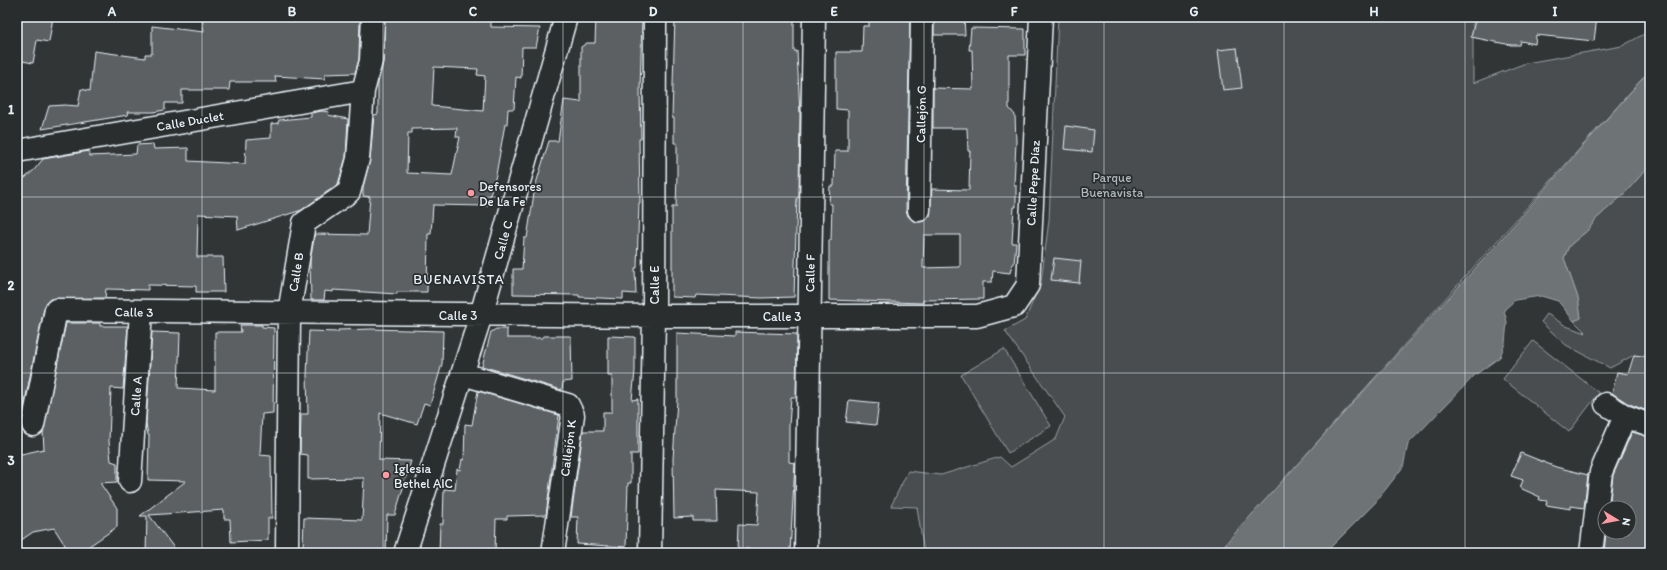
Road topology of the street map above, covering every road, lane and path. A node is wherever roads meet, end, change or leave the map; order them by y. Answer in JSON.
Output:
{"nodes":[{"id":1,"x":374,"y":17,"type":"edge"},
{"id":2,"x":566,"y":17,"type":"edge"},
{"id":3,"x":655,"y":17,"type":"edge"},
{"id":4,"x":814,"y":17,"type":"edge"},
{"id":5,"x":922,"y":17,"type":"edge"},
{"id":6,"x":1041,"y":17,"type":"edge"},
{"id":7,"x":363,"y":91,"type":"junction"},
{"id":8,"x":17,"y":151,"type":"edge"},
{"id":9,"x":919,"y":210,"type":"dead end"},
{"id":10,"x":141,"y":312,"type":"junction"},
{"id":11,"x":289,"y":313,"type":"junction"},
{"id":12,"x":481,"y":315,"type":"junction"},
{"id":13,"x":654,"y":316,"type":"junction"},
{"id":14,"x":810,"y":316,"type":"junction"},
{"id":15,"x":977,"y":316,"type":"joint"},
{"id":16,"x":463,"y":374,"type":"junction"},
{"id":17,"x":1606,"y":404,"type":"dead end"},
{"id":18,"x":1625,"y":416,"type":"junction"},
{"id":19,"x":33,"y":425,"type":"dead end"},
{"id":20,"x":1650,"y":425,"type":"edge"},
{"id":21,"x":130,"y":481,"type":"dead end"},
{"id":22,"x":287,"y":553,"type":"edge"},
{"id":23,"x":405,"y":553,"type":"edge"},
{"id":24,"x":553,"y":553,"type":"edge"},
{"id":25,"x":650,"y":553,"type":"edge"},
{"id":26,"x":806,"y":553,"type":"edge"},
{"id":27,"x":1591,"y":553,"type":"edge"}],
"edges":[{"from":1,"to":7,"type":"street","name":"Calle B"},
{"from":2,"to":12,"type":"street","name":"Calle C"},
{"from":3,"to":13,"type":"street","name":"Calle E"},
{"from":4,"to":14,"type":"street","name":"Calle F"},
{"from":5,"to":9,"type":"street","name":"Callejón G"},
{"from":6,"to":15,"type":"street","name":"Calle Pepe Díaz"},
{"from":7,"to":8,"type":"street","name":"Calle Duclet"},
{"from":7,"to":11,"type":"street","name":"Calle B"},
{"from":10,"to":11,"type":"street","name":"Calle 3"},
{"from":10,"to":19,"type":"street","name":"Calle 3"},
{"from":10,"to":21,"type":"street","name":"Calle A"},
{"from":11,"to":12,"type":"street","name":"Calle 3"},
{"from":11,"to":22,"type":"street","name":"Calle B"},
{"from":12,"to":13,"type":"street","name":"Calle 3"},
{"from":12,"to":16,"type":"street","name":"Calle C"},
{"from":13,"to":14,"type":"street","name":"Calle 3"},
{"from":13,"to":25,"type":"street","name":"Calle E"},
{"from":14,"to":15,"type":"street","name":"Calle 3"},
{"from":14,"to":26,"type":"street","name":"Calle F"},
{"from":16,"to":23,"type":"street","name":"Calle C"},
{"from":16,"to":24,"type":"street","name":"Callejón K"},
{"from":17,"to":18,"type":"street"},
{"from":18,"to":20,"type":"street"},
{"from":18,"to":27,"type":"street"}]}
